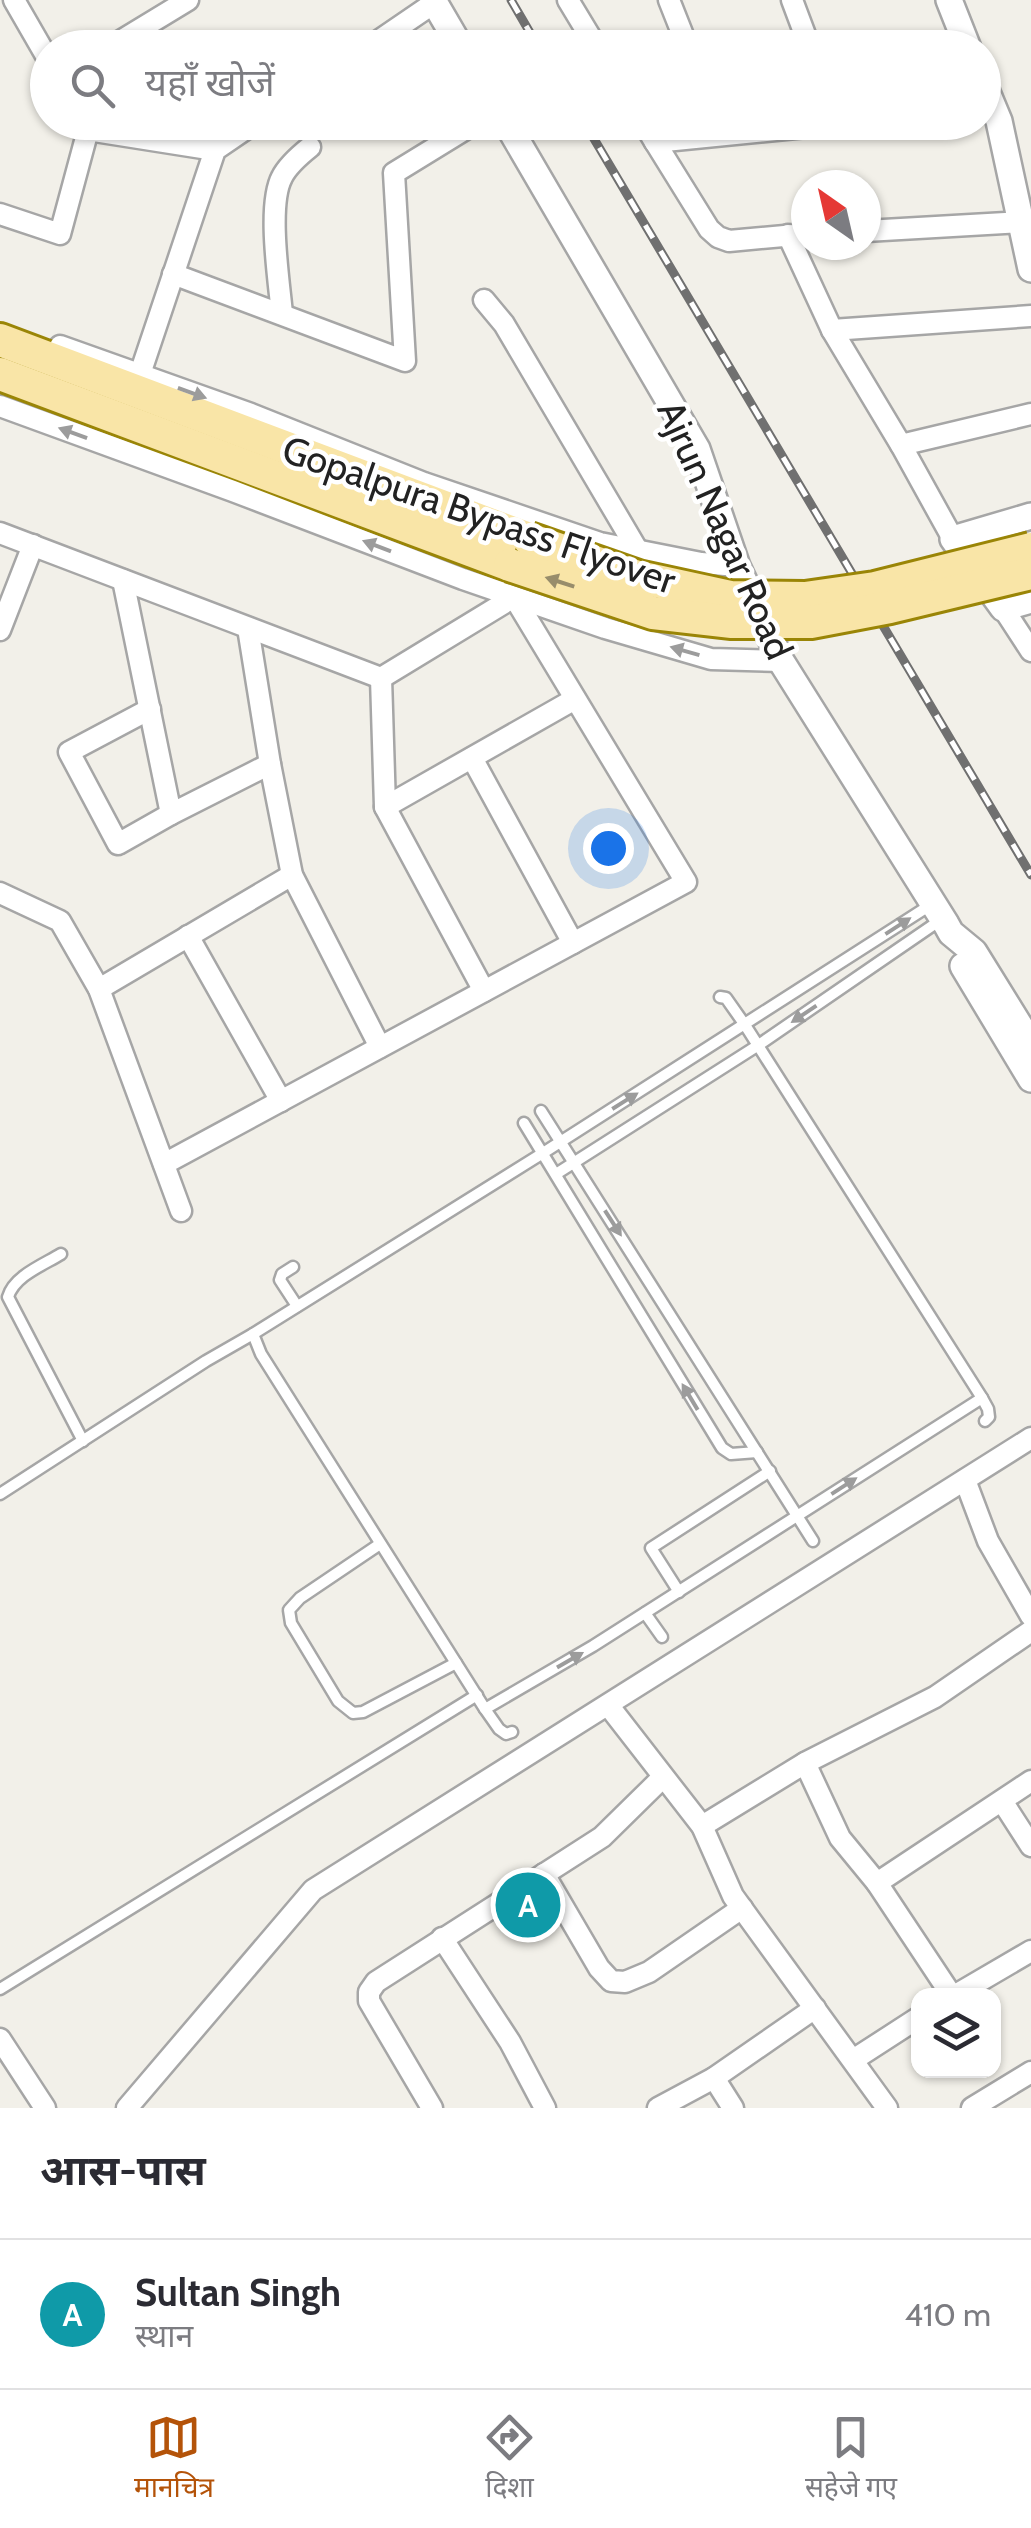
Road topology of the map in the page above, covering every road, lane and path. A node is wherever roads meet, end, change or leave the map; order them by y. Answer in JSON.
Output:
{"nodes":[{"id":1,"x":14,"y":0,"type":"edge"},
{"id":2,"x":188,"y":0,"type":"edge"},
{"id":3,"x":568,"y":0,"type":"edge"},
{"id":4,"x":669,"y":0,"type":"edge"},
{"id":5,"x":792,"y":0,"type":"edge"},
{"id":6,"x":948,"y":0,"type":"edge"},
{"id":7,"x":433,"y":1,"type":"edge"},
{"id":8,"x":31,"y":30,"type":"edge"},
{"id":9,"x":139,"y":30,"type":"edge"},
{"id":10,"x":393,"y":30,"type":"edge"},
{"id":11,"x":450,"y":30,"type":"edge"},
{"id":12,"x":586,"y":30,"type":"edge"},
{"id":13,"x":681,"y":30,"type":"edge"},
{"id":14,"x":803,"y":30,"type":"edge"},
{"id":15,"x":960,"y":30,"type":"edge"},
{"id":16,"x":1001,"y":130,"type":"edge"},
{"id":17,"x":83,"y":140,"type":"edge"},
{"id":18,"x":162,"y":140,"type":"edge"},
{"id":19,"x":230,"y":140,"type":"edge"},
{"id":20,"x":448,"y":140,"type":"edge"},
{"id":21,"x":517,"y":140,"type":"edge"},
{"id":22,"x":665,"y":140,"type":"edge"},
{"id":23,"x":655,"y":142,"type":"joint"},
{"id":24,"x":310,"y":147,"type":"dead end"},
{"id":25,"x":216,"y":150,"type":"junction"},
{"id":26,"x":0,"y":214,"type":"edge"},
{"id":27,"x":1022,"y":222,"type":"junction"},
{"id":28,"x":881,"y":230,"type":"edge"},
{"id":29,"x":791,"y":235,"type":"edge"},
{"id":30,"x":806,"y":260,"type":"edge"},
{"id":31,"x":1031,"y":269,"type":"edge"},
{"id":32,"x":174,"y":274,"type":"junction"},
{"id":33,"x":484,"y":300,"type":"dead end"},
{"id":34,"x":282,"y":314,"type":"junction"},
{"id":35,"x":1031,"y":316,"type":"edge"},
{"id":36,"x":832,"y":330,"type":"junction"},
{"id":37,"x":9,"y":341,"type":"edge"},
{"id":38,"x":140,"y":374,"type":"junction"},
{"id":39,"x":13,"y":379,"type":"edge"},
{"id":40,"x":0,"y":406,"type":"edge"},
{"id":41,"x":1031,"y":414,"type":"edge"},
{"id":42,"x":901,"y":445,"type":"junction"},
{"id":43,"x":1031,"y":516,"type":"edge"},
{"id":44,"x":0,"y":533,"type":"edge"},
{"id":45,"x":953,"y":539,"type":"junction"},
{"id":46,"x":34,"y":546,"type":"junction"},
{"id":47,"x":1031,"y":548,"type":"edge"},
{"id":48,"x":638,"y":550,"type":"junction"},
{"id":49,"x":737,"y":566,"type":"junction"},
{"id":50,"x":1031,"y":573,"type":"edge"},
{"id":51,"x":123,"y":580,"type":"junction"},
{"id":52,"x":514,"y":597,"type":"junction"},
{"id":53,"x":1031,"y":600,"type":"edge"},
{"id":54,"x":1003,"y":608,"type":"junction"},
{"id":55,"x":248,"y":628,"type":"junction"},
{"id":56,"x":0,"y":630,"type":"edge"},
{"id":57,"x":1031,"y":652,"type":"edge"},
{"id":58,"x":781,"y":661,"type":"junction"},
{"id":59,"x":381,"y":678,"type":"junction"},
{"id":60,"x":575,"y":699,"type":"junction"},
{"id":61,"x":150,"y":709,"type":"junction"},
{"id":62,"x":472,"y":758,"type":"junction"},
{"id":63,"x":270,"y":764,"type":"junction"},
{"id":64,"x":385,"y":807,"type":"junction"},
{"id":65,"x":171,"y":814,"type":"junction"},
{"id":66,"x":292,"y":876,"type":"junction"},
{"id":67,"x":0,"y":892,"type":"edge"},
{"id":68,"x":942,"y":918,"type":"junction"},
{"id":69,"x":188,"y":936,"type":"junction"},
{"id":70,"x":572,"y":943,"type":"junction"},
{"id":71,"x":99,"y":989,"type":"junction"},
{"id":72,"x":484,"y":991,"type":"junction"},
{"id":73,"x":720,"y":997,"type":"dead end"},
{"id":74,"x":745,"y":1025,"type":"junction"},
{"id":75,"x":1031,"y":1044,"type":"edge"},
{"id":76,"x":380,"y":1046,"type":"junction"},
{"id":77,"x":757,"y":1046,"type":"junction"},
{"id":78,"x":1031,"y":1079,"type":"edge"},
{"id":79,"x":281,"y":1101,"type":"junction"},
{"id":80,"x":541,"y":1111,"type":"dead end"},
{"id":81,"x":524,"y":1123,"type":"dead end"},
{"id":82,"x":561,"y":1142,"type":"junction"},
{"id":83,"x":543,"y":1154,"type":"junction"},
{"id":84,"x":573,"y":1162,"type":"junction"},
{"id":85,"x":164,"y":1164,"type":"junction"},
{"id":86,"x":556,"y":1174,"type":"junction"},
{"id":87,"x":181,"y":1211,"type":"dead end"},
{"id":88,"x":62,"y":1254,"type":"dead end"},
{"id":89,"x":293,"y":1267,"type":"dead end"},
{"id":90,"x":642,"y":1268,"type":"junction"},
{"id":91,"x":620,"y":1282,"type":"junction"},
{"id":92,"x":298,"y":1306,"type":"junction"},
{"id":93,"x":252,"y":1334,"type":"junction"},
{"id":94,"x":982,"y":1398,"type":"junction"},
{"id":95,"x":985,"y":1421,"type":"dead end"},
{"id":96,"x":1031,"y":1438,"type":"edge"},
{"id":97,"x":84,"y":1441,"type":"junction"},
{"id":98,"x":757,"y":1452,"type":"junction"},
{"id":99,"x":770,"y":1472,"type":"junction"},
{"id":100,"x":965,"y":1480,"type":"junction"},
{"id":101,"x":0,"y":1494,"type":"edge"},
{"id":102,"x":799,"y":1515,"type":"junction"},
{"id":103,"x":813,"y":1541,"type":"dead end"},
{"id":104,"x":380,"y":1544,"type":"junction"},
{"id":105,"x":679,"y":1592,"type":"junction"},
{"id":106,"x":645,"y":1613,"type":"junction"},
{"id":107,"x":1031,"y":1616,"type":"edge"},
{"id":108,"x":1031,"y":1631,"type":"edge"},
{"id":109,"x":662,"y":1637,"type":"dead end"},
{"id":110,"x":456,"y":1662,"type":"junction"},
{"id":111,"x":476,"y":1695,"type":"junction"},
{"id":112,"x":608,"y":1705,"type":"junction"},
{"id":113,"x":485,"y":1709,"type":"junction"},
{"id":114,"x":512,"y":1732,"type":"dead end"},
{"id":115,"x":805,"y":1763,"type":"junction"},
{"id":116,"x":663,"y":1777,"type":"junction"},
{"id":117,"x":1031,"y":1781,"type":"edge"},
{"id":118,"x":1002,"y":1801,"type":"junction"},
{"id":119,"x":702,"y":1826,"type":"junction"},
{"id":120,"x":1031,"y":1846,"type":"edge"},
{"id":121,"x":544,"y":1874,"type":"junction"},
{"id":122,"x":877,"y":1883,"type":"junction"},
{"id":123,"x":742,"y":1908,"type":"junction"},
{"id":124,"x":442,"y":1938,"type":"junction"},
{"id":125,"x":1031,"y":1951,"type":"edge"},
{"id":126,"x":948,"y":1988,"type":"edge"},
{"id":127,"x":967,"y":1988,"type":"edge"},
{"id":128,"x":0,"y":1989,"type":"edge"},
{"id":129,"x":815,"y":2008,"type":"junction"},
{"id":130,"x":911,"y":2022,"type":"edge"},
{"id":131,"x":0,"y":2039,"type":"edge"},
{"id":132,"x":852,"y":2060,"type":"junction"},
{"id":133,"x":1031,"y":2072,"type":"edge"},
{"id":134,"x":714,"y":2078,"type":"junction"},
{"id":135,"x":139,"y":2103,"type":"edge"},
{"id":136,"x":46,"y":2108,"type":"edge"},
{"id":137,"x":432,"y":2108,"type":"edge"},
{"id":138,"x":545,"y":2108,"type":"edge"},
{"id":139,"x":658,"y":2108,"type":"edge"},
{"id":140,"x":733,"y":2108,"type":"edge"},
{"id":141,"x":887,"y":2108,"type":"edge"},
{"id":142,"x":972,"y":2108,"type":"edge"}],
"edges":[{"from":1,"to":8,"type":"street"},
{"from":2,"to":9,"type":"street"},
{"from":3,"to":12,"type":"street"},
{"from":4,"to":13,"type":"street"},
{"from":5,"to":14,"type":"street"},
{"from":6,"to":15,"type":"street"},
{"from":7,"to":10,"type":"street"},
{"from":7,"to":11,"type":"street"},
{"from":16,"to":27,"type":"street"},
{"from":17,"to":26,"type":"street"},
{"from":18,"to":25,"type":"street"},
{"from":19,"to":25,"type":"street"},
{"from":20,"to":34,"type":"street"},
{"from":21,"to":49,"type":"street","name":"Ajrun Nagar Road"},
{"from":22,"to":23,"type":"street"},
{"from":23,"to":29,"type":"street"},
{"from":24,"to":34,"type":"street"},
{"from":25,"to":32,"type":"street"},
{"from":27,"to":28,"type":"street"},
{"from":27,"to":31,"type":"street"},
{"from":30,"to":36,"type":"street"},
{"from":32,"to":34,"type":"street"},
{"from":32,"to":38,"type":"street"},
{"from":33,"to":48,"type":"street"},
{"from":35,"to":36,"type":"street"},
{"from":36,"to":42,"type":"street"},
{"from":37,"to":38,"type":"street"},
{"from":37,"to":47,"type":"main road","name":"Gopalpura Bypass Flyover","bridge":true},
{"from":38,"to":48,"type":"street","one_way":true},
{"from":50,"to":39,"type":"main road","name":"Gopalpura Bypass Flyover","one_way":true,"bridge":true},
{"from":52,"to":40,"type":"street","one_way":true},
{"from":41,"to":42,"type":"street"},
{"from":42,"to":45,"type":"street"},
{"from":43,"to":45,"type":"street"},
{"from":44,"to":46,"type":"street"},
{"from":45,"to":54,"type":"street"},
{"from":46,"to":51,"type":"street"},
{"from":46,"to":56,"type":"street"},
{"from":48,"to":49,"type":"street"},
{"from":49,"to":58,"type":"street","name":"Ajrun Nagar Road"},
{"from":51,"to":55,"type":"street"},
{"from":51,"to":61,"type":"street"},
{"from":58,"to":52,"type":"street","one_way":true},
{"from":52,"to":59,"type":"street"},
{"from":52,"to":60,"type":"street"},
{"from":53,"to":54,"type":"street"},
{"from":54,"to":57,"type":"street"},
{"from":55,"to":59,"type":"street"},
{"from":55,"to":63,"type":"street"},
{"from":58,"to":68,"type":"street","name":"Ajrun Nagar Road"},
{"from":59,"to":64,"type":"street"},
{"from":60,"to":62,"type":"street"},
{"from":60,"to":70,"type":"street"},
{"from":61,"to":65,"type":"street"},
{"from":61,"to":65,"type":"street"},
{"from":62,"to":64,"type":"street"},
{"from":62,"to":70,"type":"street"},
{"from":63,"to":65,"type":"street"},
{"from":63,"to":66,"type":"street"},
{"from":64,"to":72,"type":"street"},
{"from":66,"to":69,"type":"street"},
{"from":66,"to":76,"type":"street"},
{"from":67,"to":71,"type":"street"},
{"from":74,"to":68,"type":"lane","one_way":true},
{"from":68,"to":75,"type":"street","name":"Ajrun Nagar Road"},
{"from":68,"to":77,"type":"lane","one_way":true},
{"from":68,"to":78,"type":"street","name":"Ajrun Nagar Road"},
{"from":69,"to":71,"type":"street"},
{"from":69,"to":79,"type":"street"},
{"from":70,"to":72,"type":"street"},
{"from":71,"to":85,"type":"street"},
{"from":72,"to":76,"type":"street"},
{"from":73,"to":74,"type":"lane"},
{"from":74,"to":77,"type":"lane"},
{"from":82,"to":74,"type":"lane","one_way":true},
{"from":76,"to":79,"type":"street"},
{"from":77,"to":84,"type":"lane"},
{"from":77,"to":94,"type":"lane"},
{"from":79,"to":85,"type":"street"},
{"from":80,"to":82,"type":"lane"},
{"from":81,"to":83,"type":"lane"},
{"from":82,"to":83,"type":"lane"},
{"from":82,"to":84,"type":"lane"},
{"from":83,"to":86,"type":"lane"},
{"from":83,"to":92,"type":"lane"},
{"from":84,"to":86,"type":"lane"},
{"from":84,"to":90,"type":"lane","one_way":true},
{"from":85,"to":87,"type":"street"},
{"from":86,"to":91,"type":"lane"},
{"from":88,"to":97,"type":"lane"},
{"from":89,"to":92,"type":"lane"},
{"from":90,"to":91,"type":"lane"},
{"from":90,"to":98,"type":"lane"},
{"from":98,"to":91,"type":"lane","one_way":true},
{"from":92,"to":93,"type":"lane"},
{"from":93,"to":97,"type":"lane"},
{"from":93,"to":104,"type":"lane"},
{"from":94,"to":95,"type":"lane"},
{"from":102,"to":94,"type":"lane","one_way":true},
{"from":96,"to":100,"type":"street"},
{"from":97,"to":101,"type":"lane"},
{"from":98,"to":99,"type":"lane"},
{"from":99,"to":102,"type":"lane"},
{"from":99,"to":105,"type":"lane"},
{"from":100,"to":107,"type":"street"},
{"from":100,"to":112,"type":"street"},
{"from":102,"to":103,"type":"lane"},
{"from":102,"to":105,"type":"lane"},
{"from":104,"to":110,"type":"lane"},
{"from":104,"to":110,"type":"lane"},
{"from":105,"to":106,"type":"lane"},
{"from":106,"to":109,"type":"lane"},
{"from":113,"to":106,"type":"lane","one_way":true},
{"from":108,"to":115,"type":"street"},
{"from":110,"to":111,"type":"lane"},
{"from":111,"to":113,"type":"lane"},
{"from":111,"to":128,"type":"lane"},
{"from":112,"to":116,"type":"street"},
{"from":112,"to":135,"type":"street"},
{"from":113,"to":114,"type":"lane"},
{"from":115,"to":119,"type":"street"},
{"from":115,"to":122,"type":"street"},
{"from":116,"to":119,"type":"street"},
{"from":116,"to":121,"type":"street"},
{"from":117,"to":118,"type":"street"},
{"from":118,"to":120,"type":"street"},
{"from":118,"to":122,"type":"street"},
{"from":119,"to":123,"type":"street"},
{"from":121,"to":123,"type":"street"},
{"from":121,"to":124,"type":"street"},
{"from":122,"to":126,"type":"street"},
{"from":123,"to":129,"type":"street"},
{"from":124,"to":137,"type":"street"},
{"from":124,"to":138,"type":"street"},
{"from":125,"to":127,"type":"street"},
{"from":129,"to":132,"type":"street"},
{"from":129,"to":134,"type":"street"},
{"from":130,"to":132,"type":"street"},
{"from":131,"to":136,"type":"street"},
{"from":132,"to":141,"type":"street"},
{"from":133,"to":142,"type":"street"},
{"from":134,"to":139,"type":"street"},
{"from":134,"to":140,"type":"street"}]}
